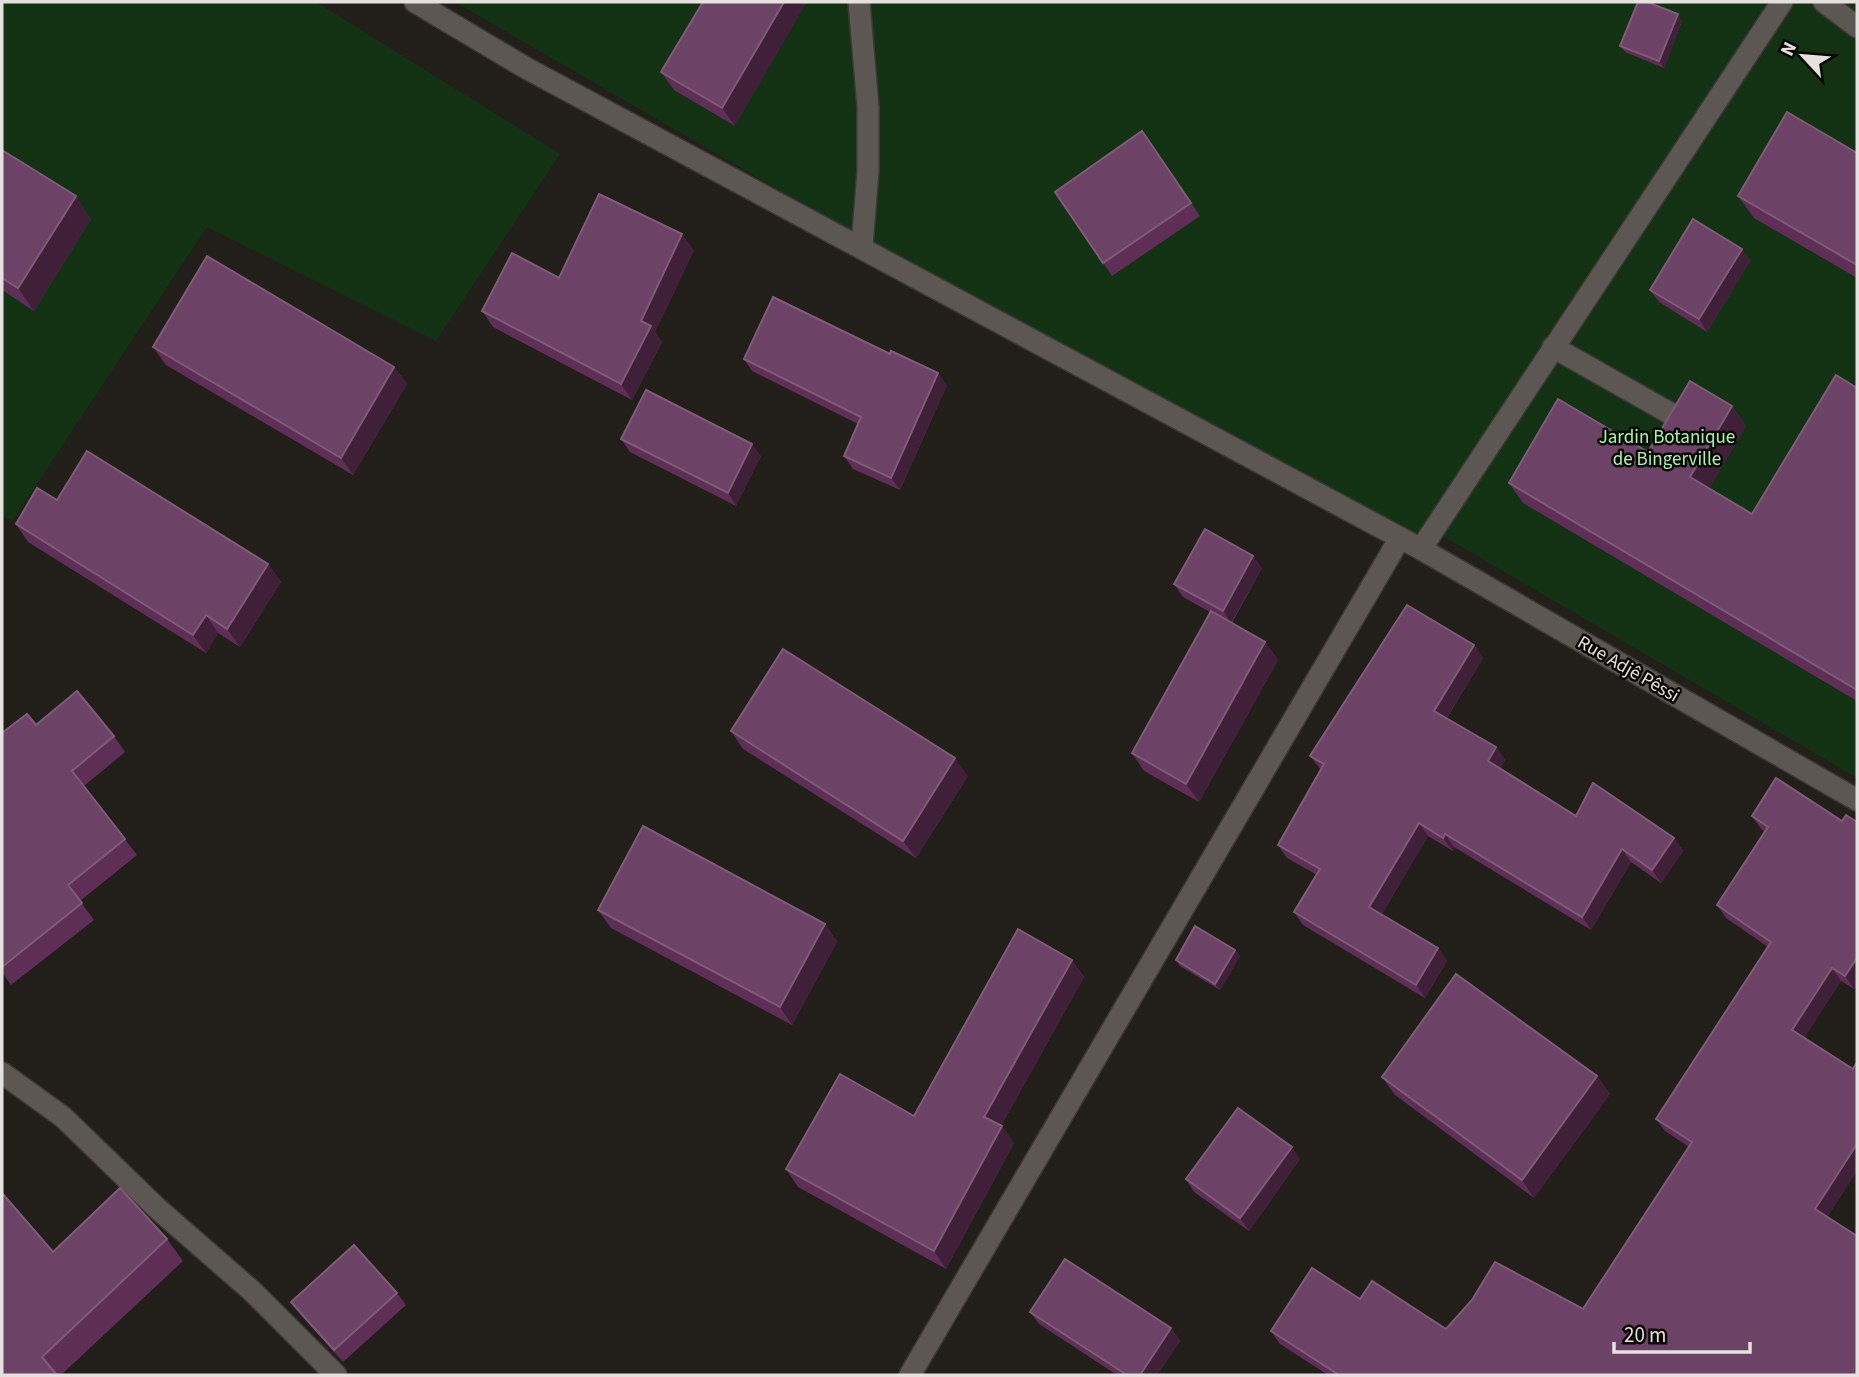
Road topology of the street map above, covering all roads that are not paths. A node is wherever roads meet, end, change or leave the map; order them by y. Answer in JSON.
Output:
{"nodes":[{"id":1,"x":415,"y":2,"type":"edge"},
{"id":2,"x":859,"y":2,"type":"edge"},
{"id":3,"x":1782,"y":2,"type":"edge"},
{"id":4,"x":1825,"y":2,"type":"edge"},
{"id":5,"x":1857,"y":27,"type":"edge"},
{"id":6,"x":862,"y":246,"type":"junction"},
{"id":7,"x":1553,"y":347,"type":"junction"},
{"id":8,"x":1675,"y":416,"type":"edge"},
{"id":9,"x":1400,"y":538,"type":"junction"},
{"id":10,"x":1421,"y":549,"type":"junction"},
{"id":11,"x":1857,"y":800,"type":"edge"},
{"id":12,"x":2,"y":1073,"type":"edge"},
{"id":13,"x":337,"y":1375,"type":"edge"},
{"id":14,"x":910,"y":1375,"type":"edge"}],
"edges":[{"from":1,"to":6,"type":"street","name":"Rue Adjê Pêssi"},
{"from":2,"to":6,"type":"street"},
{"from":3,"to":7,"type":"street"},
{"from":4,"to":5,"type":"street"},
{"from":6,"to":9,"type":"street","name":"Rue Adjê Pêssi"},
{"from":7,"to":8,"type":"street"},
{"from":7,"to":10,"type":"street"},
{"from":9,"to":10,"type":"street","name":"Rue Adjê Pêssi"},
{"from":9,"to":14,"type":"street"},
{"from":10,"to":11,"type":"street","name":"Rue Adjê Pêssi"},
{"from":12,"to":13,"type":"street"}]}
